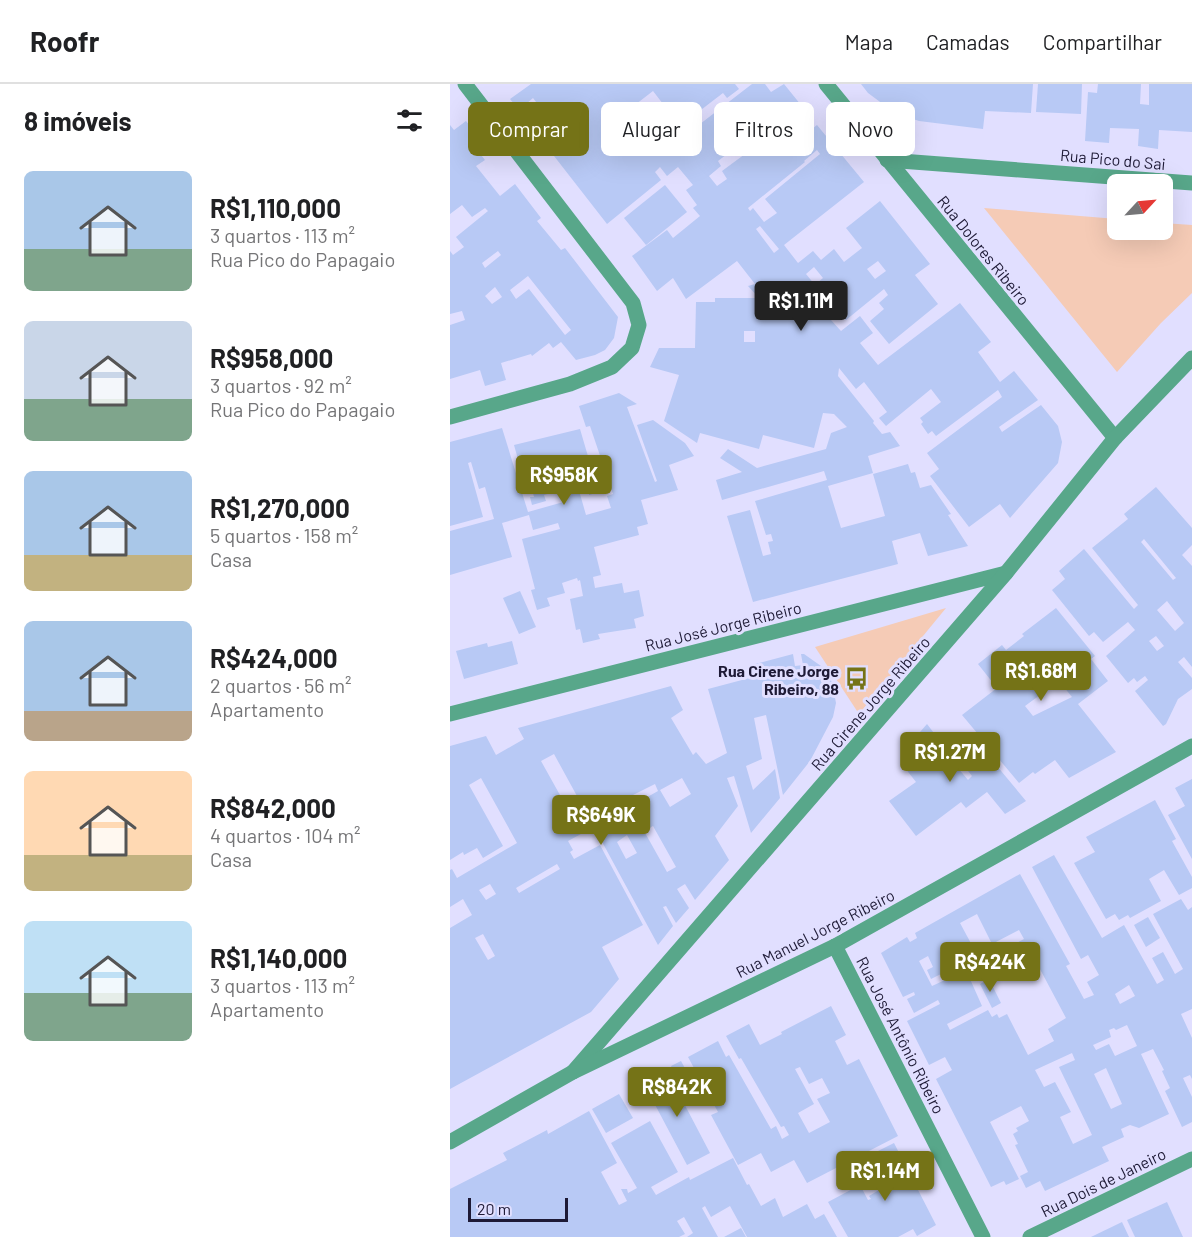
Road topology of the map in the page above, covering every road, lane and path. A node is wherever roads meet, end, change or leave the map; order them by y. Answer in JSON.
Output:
{"nodes":[{"id":1,"x":465,"y":84,"type":"edge"},
{"id":2,"x":826,"y":84,"type":"edge"},
{"id":3,"x":887,"y":160,"type":"junction"},
{"id":4,"x":1192,"y":183,"type":"edge"},
{"id":5,"x":1192,"y":358,"type":"edge"},
{"id":6,"x":450,"y":417,"type":"edge"},
{"id":7,"x":1115,"y":438,"type":"junction"},
{"id":8,"x":1006,"y":573,"type":"junction"},
{"id":9,"x":450,"y":714,"type":"edge"},
{"id":10,"x":1192,"y":746,"type":"edge"},
{"id":11,"x":835,"y":946,"type":"junction"},
{"id":12,"x":573,"y":1072,"type":"junction"},
{"id":13,"x":450,"y":1142,"type":"edge"},
{"id":14,"x":1192,"y":1159,"type":"edge"},
{"id":15,"x":983,"y":1237,"type":"edge"},
{"id":16,"x":1030,"y":1237,"type":"edge"}],
"edges":[{"from":1,"to":6,"type":"street"},
{"from":2,"to":3,"type":"street","name":"Rua Dolores Ribeiro"},
{"from":3,"to":4,"type":"street","name":"Rua Pico do Sai"},
{"from":3,"to":7,"type":"street","name":"Rua Dolores Ribeiro"},
{"from":5,"to":7,"type":"street","name":"Rua Cirene Jorge Ribeiro"},
{"from":7,"to":8,"type":"street","name":"Rua Cirene Jorge Ribeiro"},
{"from":8,"to":9,"type":"street","name":"Rua José Jorge Ribeiro"},
{"from":8,"to":12,"type":"street","name":"Rua Cirene Jorge Ribeiro"},
{"from":10,"to":11,"type":"street","name":"Rua Manuel Jorge Ribeiro"},
{"from":11,"to":12,"type":"street","name":"Rua Manuel Jorge Ribeiro"},
{"from":11,"to":15,"type":"street","name":"Rua José Antônio Ribeiro"},
{"from":12,"to":13,"type":"street","name":"Rua Manuel Jorge Ribeiro"},
{"from":14,"to":16,"type":"street","name":"Rua Dois de Janeiro"}]}
